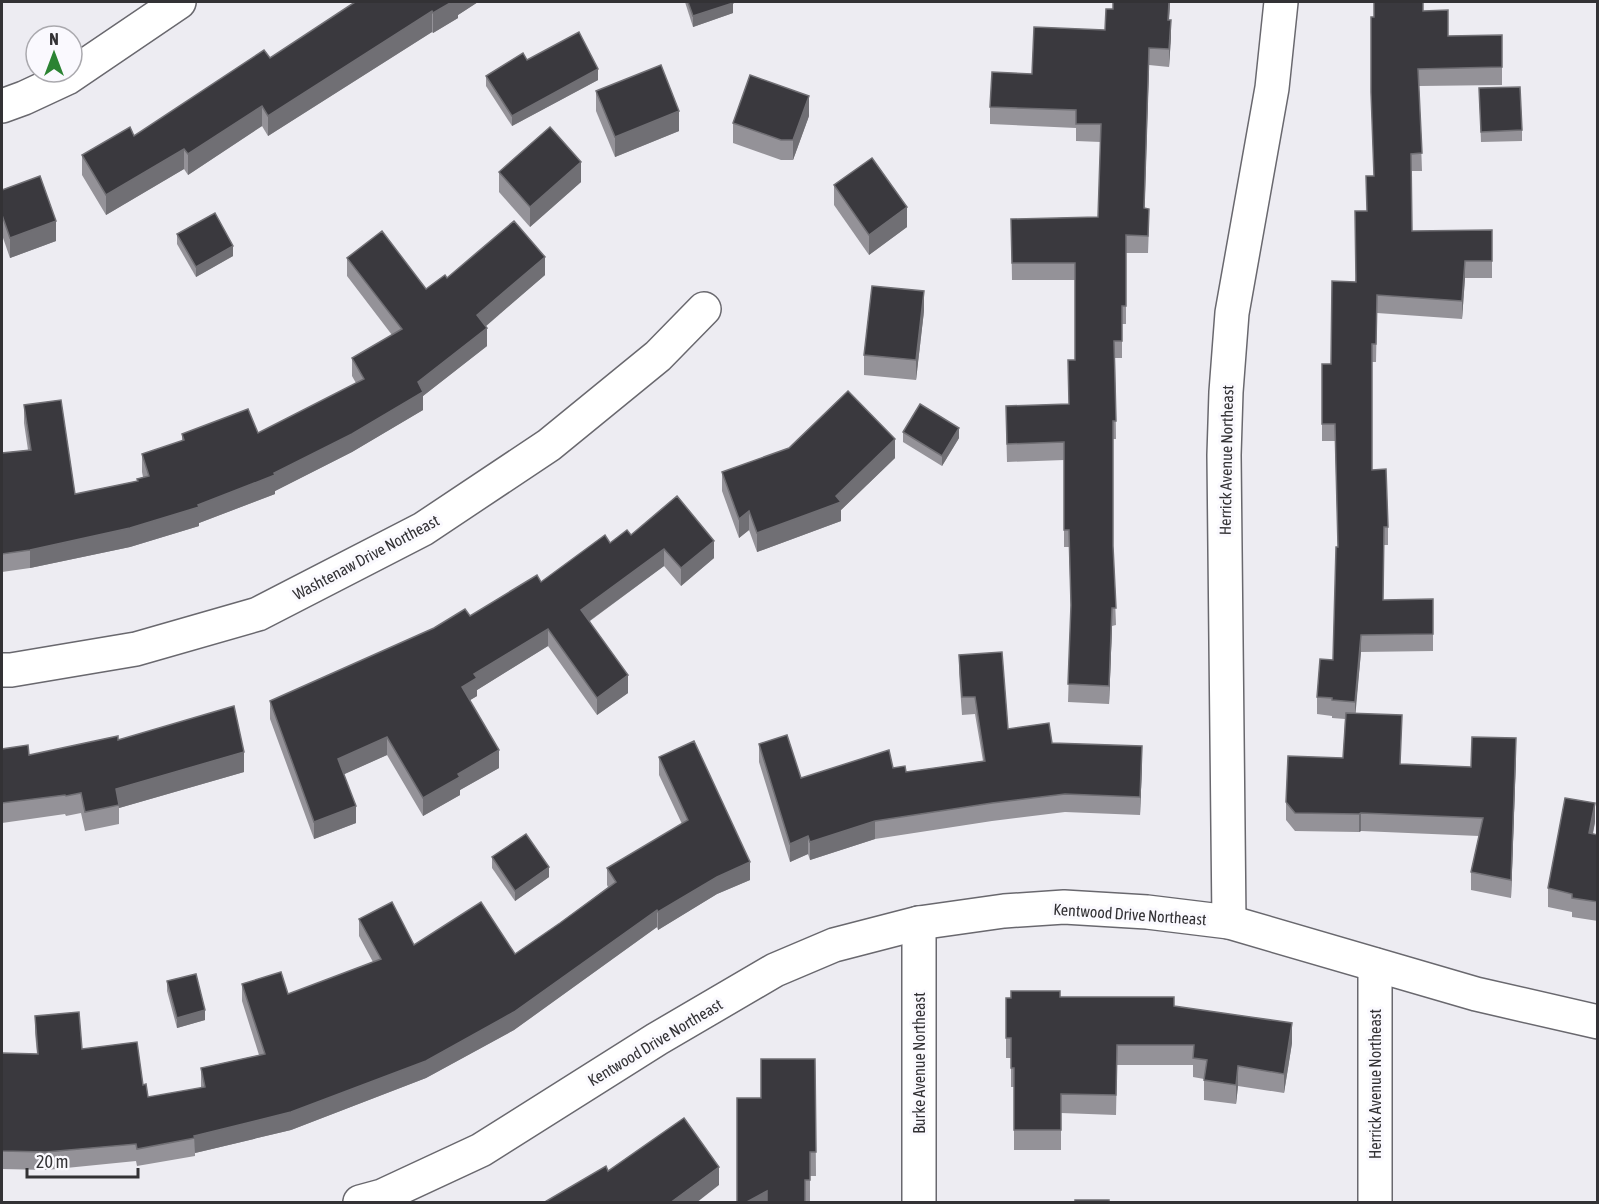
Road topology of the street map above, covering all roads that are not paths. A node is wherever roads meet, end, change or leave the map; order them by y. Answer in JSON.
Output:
{"nodes":[{"id":1,"x":179,"y":2,"type":"edge"},
{"id":2,"x":1281,"y":2,"type":"edge"},
{"id":3,"x":2,"y":105,"type":"edge"},
{"id":4,"x":704,"y":309,"type":"dead end"},
{"id":5,"x":2,"y":670,"type":"edge"},
{"id":6,"x":1229,"y":922,"type":"junction"},
{"id":7,"x":919,"y":923,"type":"junction"},
{"id":8,"x":1375,"y":965,"type":"junction"},
{"id":9,"x":1598,"y":1022,"type":"edge"},
{"id":10,"x":360,"y":1203,"type":"edge"},
{"id":11,"x":919,"y":1203,"type":"edge"},
{"id":12,"x":1375,"y":1203,"type":"edge"}],
"edges":[{"from":1,"to":3,"type":"street"},
{"from":2,"to":6,"type":"street","name":"Herrick Avenue Northeast"},
{"from":4,"to":5,"type":"street","name":"Washtenaw Drive Northeast"},
{"from":6,"to":7,"type":"street","name":"Kentwood Drive Northeast"},
{"from":6,"to":8,"type":"street","name":"Kentwood Drive Northeast"},
{"from":7,"to":10,"type":"street","name":"Kentwood Drive Northeast"},
{"from":7,"to":11,"type":"street","name":"Burke Avenue Northeast"},
{"from":8,"to":9,"type":"street","name":"Kentwood Drive Northeast"},
{"from":8,"to":12,"type":"street","name":"Herrick Avenue Northeast"}]}
